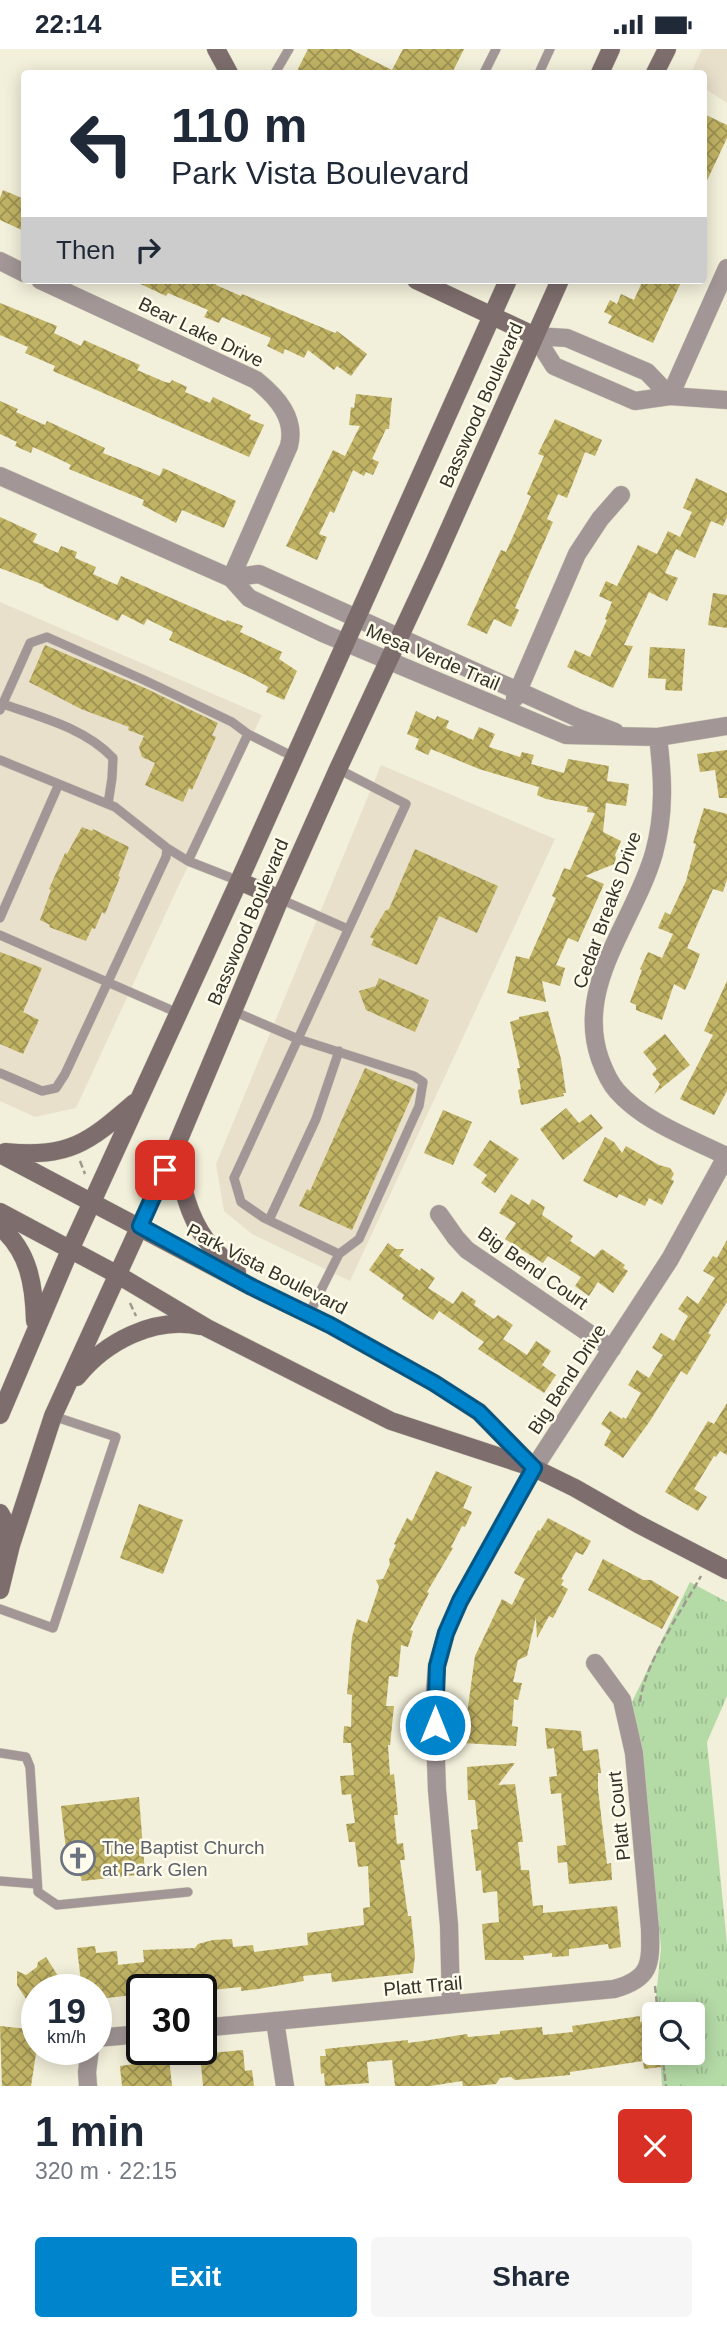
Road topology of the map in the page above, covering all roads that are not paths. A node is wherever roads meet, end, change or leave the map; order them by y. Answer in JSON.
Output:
{"nodes":[{"id":1,"x":216,"y":49,"type":"edge"},
{"id":2,"x":289,"y":49,"type":"edge"},
{"id":3,"x":496,"y":49,"type":"edge"},
{"id":4,"x":551,"y":49,"type":"edge"},
{"id":5,"x":611,"y":49,"type":"edge"},
{"id":6,"x":667,"y":49,"type":"edge"},
{"id":7,"x":227,"y":70,"type":"edge"},
{"id":8,"x":277,"y":70,"type":"edge"},
{"id":9,"x":486,"y":70,"type":"edge"},
{"id":10,"x":540,"y":70,"type":"edge"},
{"id":11,"x":601,"y":70,"type":"edge"},
{"id":12,"x":656,"y":70,"type":"edge"},
{"id":13,"x":0,"y":261,"type":"edge"},
{"id":14,"x":727,"y":268,"type":"edge"},
{"id":15,"x":21,"y":272,"type":"edge"},
{"id":16,"x":49,"y":284,"type":"edge"},
{"id":17,"x":424,"y":284,"type":"edge"},
{"id":18,"x":506,"y":284,"type":"edge"},
{"id":19,"x":558,"y":284,"type":"edge"},
{"id":20,"x":491,"y":317,"type":"junction"},
{"id":21,"x":535,"y":336,"type":"junction"},
{"id":22,"x":670,"y":396,"type":"junction"},
{"id":23,"x":727,"y":400,"type":"edge"},
{"id":24,"x":0,"y":476,"type":"edge"},
{"id":25,"x":621,"y":495,"type":"dead end"},
{"id":26,"x":232,"y":578,"type":"junction"},
{"id":27,"x":357,"y":617,"type":"junction"},
{"id":28,"x":399,"y":636,"type":"junction"},
{"id":29,"x":345,"y":643,"type":"junction"},
{"id":30,"x":388,"y":661,"type":"junction"},
{"id":31,"x":519,"y":690,"type":"junction"},
{"id":32,"x":1,"y":707,"type":"edge"},
{"id":33,"x":509,"y":711,"type":"junction"},
{"id":34,"x":727,"y":726,"type":"edge"},
{"id":35,"x":248,"y":734,"type":"junction"},
{"id":36,"x":658,"y":737,"type":"junction"},
{"id":37,"x":632,"y":738,"type":"junction"},
{"id":38,"x":294,"y":757,"type":"junction"},
{"id":39,"x":0,"y":760,"type":"edge"},
{"id":40,"x":338,"y":769,"type":"junction"},
{"id":41,"x":58,"y":786,"type":"junction"},
{"id":42,"x":107,"y":804,"type":"junction"},
{"id":43,"x":167,"y":848,"type":"junction"},
{"id":44,"x":188,"y":861,"type":"junction"},
{"id":45,"x":239,"y":881,"type":"junction"},
{"id":46,"x":280,"y":899,"type":"junction"},
{"id":47,"x":0,"y":918,"type":"edge"},
{"id":48,"x":348,"y":929,"type":"junction"},
{"id":49,"x":0,"y":935,"type":"edge"},
{"id":50,"x":107,"y":983,"type":"junction"},
{"id":51,"x":233,"y":1011,"type":"junction"},
{"id":52,"x":178,"y":1013,"type":"junction"},
{"id":53,"x":298,"y":1039,"type":"junction"},
{"id":54,"x":339,"y":1051,"type":"junction"},
{"id":55,"x":0,"y":1073,"type":"edge"},
{"id":56,"x":139,"y":1099,"type":"junction"},
{"id":57,"x":175,"y":1149,"type":"junction"},
{"id":58,"x":0,"y":1152,"type":"edge"},
{"id":59,"x":727,"y":1156,"type":"edge"},
{"id":60,"x":92,"y":1201,"type":"junction"},
{"id":61,"x":0,"y":1212,"type":"edge"},
{"id":62,"x":439,"y":1214,"type":"dead end"},
{"id":63,"x":268,"y":1220,"type":"junction"},
{"id":64,"x":140,"y":1226,"type":"junction"},
{"id":65,"x":0,"y":1227,"type":"edge"},
{"id":66,"x":70,"y":1249,"type":"junction"},
{"id":67,"x":339,"y":1254,"type":"junction"},
{"id":68,"x":117,"y":1275,"type":"junction"},
{"id":69,"x":252,"y":1287,"type":"junction"},
{"id":70,"x":309,"y":1314,"type":"junction"},
{"id":71,"x":207,"y":1328,"type":"junction"},
{"id":72,"x":35,"y":1329,"type":"junction"},
{"id":73,"x":612,"y":1349,"type":"junction"},
{"id":74,"x":64,"y":1393,"type":"junction"},
{"id":75,"x":1,"y":1412,"type":"edge"},
{"id":76,"x":53,"y":1416,"type":"junction"},
{"id":77,"x":534,"y":1468,"type":"junction"},
{"id":78,"x":0,"y":1513,"type":"edge"},
{"id":79,"x":0,"y":1549,"type":"edge"},
{"id":80,"x":727,"y":1570,"type":"edge"},
{"id":81,"x":0,"y":1590,"type":"edge"},
{"id":82,"x":0,"y":1609,"type":"edge"},
{"id":83,"x":595,"y":1663,"type":"dead end"},
{"id":84,"x":0,"y":1753,"type":"edge"},
{"id":85,"x":0,"y":1881,"type":"edge"},
{"id":86,"x":37,"y":1884,"type":"junction"},
{"id":87,"x":188,"y":1892,"type":"dead end"},
{"id":88,"x":650,"y":1979,"type":"joint"},
{"id":89,"x":451,"y":2004,"type":"junction"},
{"id":90,"x":275,"y":2021,"type":"junction"},
{"id":91,"x":217,"y":2026,"type":"edge"},
{"id":92,"x":88,"y":2065,"type":"edge"},
{"id":93,"x":88,"y":2086,"type":"edge"},
{"id":94,"x":285,"y":2086,"type":"edge"}],
"edges":[{"from":1,"to":7,"type":"main road"},
{"from":2,"to":8,"type":"lane"},
{"from":3,"to":9,"type":"lane"},
{"from":4,"to":10,"type":"lane"},
{"from":5,"to":11,"type":"main road"},
{"from":6,"to":12,"type":"main road"},
{"from":13,"to":15,"type":"street"},
{"from":14,"to":22,"type":"street"},
{"from":16,"to":26,"type":"street","name":"Bear Lake Drive"},
{"from":17,"to":20,"type":"main road"},
{"from":18,"to":20,"type":"main road","name":"Basswood Boulevard"},
{"from":19,"to":21,"type":"main road","name":"Basswood Boulevard"},
{"from":20,"to":21,"type":"main road"},
{"from":20,"to":27,"type":"main road","name":"Basswood Boulevard"},
{"from":21,"to":22,"type":"street"},
{"from":21,"to":22,"type":"street"},
{"from":21,"to":28,"type":"main road","name":"Basswood Boulevard"},
{"from":22,"to":23,"type":"street"},
{"from":24,"to":26,"type":"street","name":"Mesa Verde Trail"},
{"from":25,"to":31,"type":"street"},
{"from":26,"to":27,"type":"street","name":"Mesa Verde Trail"},
{"from":26,"to":29,"type":"street","name":"Mesa Verde Trail"},
{"from":27,"to":28,"type":"street","name":"Mesa Verde Trail"},
{"from":27,"to":29,"type":"main road","name":"Basswood Boulevard"},
{"from":28,"to":30,"type":"main road","name":"Basswood Boulevard"},
{"from":28,"to":31,"type":"street","name":"Mesa Verde Trail"},
{"from":29,"to":30,"type":"street","name":"Mesa Verde Trail"},
{"from":29,"to":38,"type":"main road","name":"Basswood Boulevard"},
{"from":30,"to":33,"type":"street","name":"Mesa Verde Trail"},
{"from":30,"to":40,"type":"main road","name":"Basswood Boulevard"},
{"from":31,"to":33,"type":"street"},
{"from":31,"to":37,"type":"street","name":"Mesa Verde Trail"},
{"from":32,"to":35,"type":"lane"},
{"from":32,"to":42,"type":"lane"},
{"from":33,"to":37,"type":"street","name":"Mesa Verde Trail"},
{"from":34,"to":36,"type":"street","name":"Mesa Verde Trail"},
{"from":35,"to":38,"type":"lane"},
{"from":35,"to":44,"type":"lane"},
{"from":36,"to":37,"type":"street","name":"Mesa Verde Trail"},
{"from":36,"to":59,"type":"street","name":"Cedar Breaks Drive"},
{"from":38,"to":45,"type":"main road","name":"Basswood Boulevard"},
{"from":39,"to":41,"type":"lane"},
{"from":40,"to":46,"type":"main road","name":"Basswood Boulevard"},
{"from":40,"to":48,"type":"lane"},
{"from":41,"to":42,"type":"lane"},
{"from":41,"to":47,"type":"lane"},
{"from":42,"to":43,"type":"lane"},
{"from":43,"to":44,"type":"lane"},
{"from":43,"to":50,"type":"lane"},
{"from":44,"to":45,"type":"lane"},
{"from":45,"to":46,"type":"main road"},
{"from":45,"to":52,"type":"main road","name":"Basswood Boulevard"},
{"from":46,"to":48,"type":"lane"},
{"from":46,"to":51,"type":"main road","name":"Basswood Boulevard"},
{"from":48,"to":53,"type":"lane"},
{"from":49,"to":50,"type":"lane"},
{"from":50,"to":52,"type":"lane"},
{"from":50,"to":55,"type":"lane"},
{"from":51,"to":53,"type":"lane"},
{"from":51,"to":57,"type":"main road","name":"Basswood Boulevard"},
{"from":52,"to":56,"type":"main road","name":"Basswood Boulevard"},
{"from":53,"to":54,"type":"lane"},
{"from":53,"to":63,"type":"lane"},
{"from":54,"to":63,"type":"lane"},
{"from":54,"to":67,"type":"lane"},
{"from":56,"to":58,"type":"main road"},
{"from":56,"to":60,"type":"main road","name":"Basswood Boulevard"},
{"from":57,"to":64,"type":"main road","name":"Basswood Boulevard"},
{"from":57,"to":69,"type":"main road"},
{"from":58,"to":60,"type":"main road","name":"Park Vista Boulevard"},
{"from":59,"to":73,"type":"street","name":"Big Bend Drive"},
{"from":60,"to":64,"type":"main road","name":"Park Vista Boulevard"},
{"from":60,"to":66,"type":"main road","name":"Basswood Boulevard"},
{"from":61,"to":66,"type":"main road","name":"Park Vista Boulevard"},
{"from":62,"to":73,"type":"street","name":"Big Bend Court"},
{"from":63,"to":67,"type":"lane"},
{"from":64,"to":68,"type":"main road","name":"Basswood Boulevard"},
{"from":64,"to":69,"type":"main road","name":"Park Vista Boulevard"},
{"from":65,"to":72,"type":"main road"},
{"from":66,"to":68,"type":"main road","name":"Park Vista Boulevard"},
{"from":66,"to":72,"type":"main road","name":"Basswood Boulevard"},
{"from":67,"to":70,"type":"lane"},
{"from":68,"to":71,"type":"main road","name":"Park Vista Boulevard"},
{"from":68,"to":74,"type":"main road","name":"Basswood Boulevard"},
{"from":69,"to":70,"type":"main road","name":"Park Vista Boulevard"},
{"from":70,"to":77,"type":"main road","name":"Park Vista Boulevard"},
{"from":71,"to":74,"type":"main road"},
{"from":71,"to":77,"type":"main road","name":"Park Vista Boulevard"},
{"from":72,"to":75,"type":"main road","name":"Basswood Boulevard"},
{"from":73,"to":77,"type":"street","name":"Big Bend Drive"},
{"from":74,"to":76,"type":"main road","name":"Basswood Boulevard"},
{"from":76,"to":81,"type":"main road","name":"Basswood Boulevard"},
{"from":76,"to":82,"type":"lane"},
{"from":77,"to":80,"type":"main road","name":"Park Vista Boulevard"},
{"from":77,"to":89,"type":"street","name":"Big Bend Drive"},
{"from":78,"to":79,"type":"main road"},
{"from":83,"to":88,"type":"street","name":"Platt Court"},
{"from":84,"to":86,"type":"lane"},
{"from":85,"to":86,"type":"lane"},
{"from":86,"to":87,"type":"lane"},
{"from":88,"to":89,"type":"street","name":"Platt Trail"},
{"from":89,"to":90,"type":"street","name":"Platt Trail"},
{"from":90,"to":91,"type":"street","name":"Platt Trail"},
{"from":90,"to":94,"type":"street"},
{"from":92,"to":93,"type":"street"}]}
